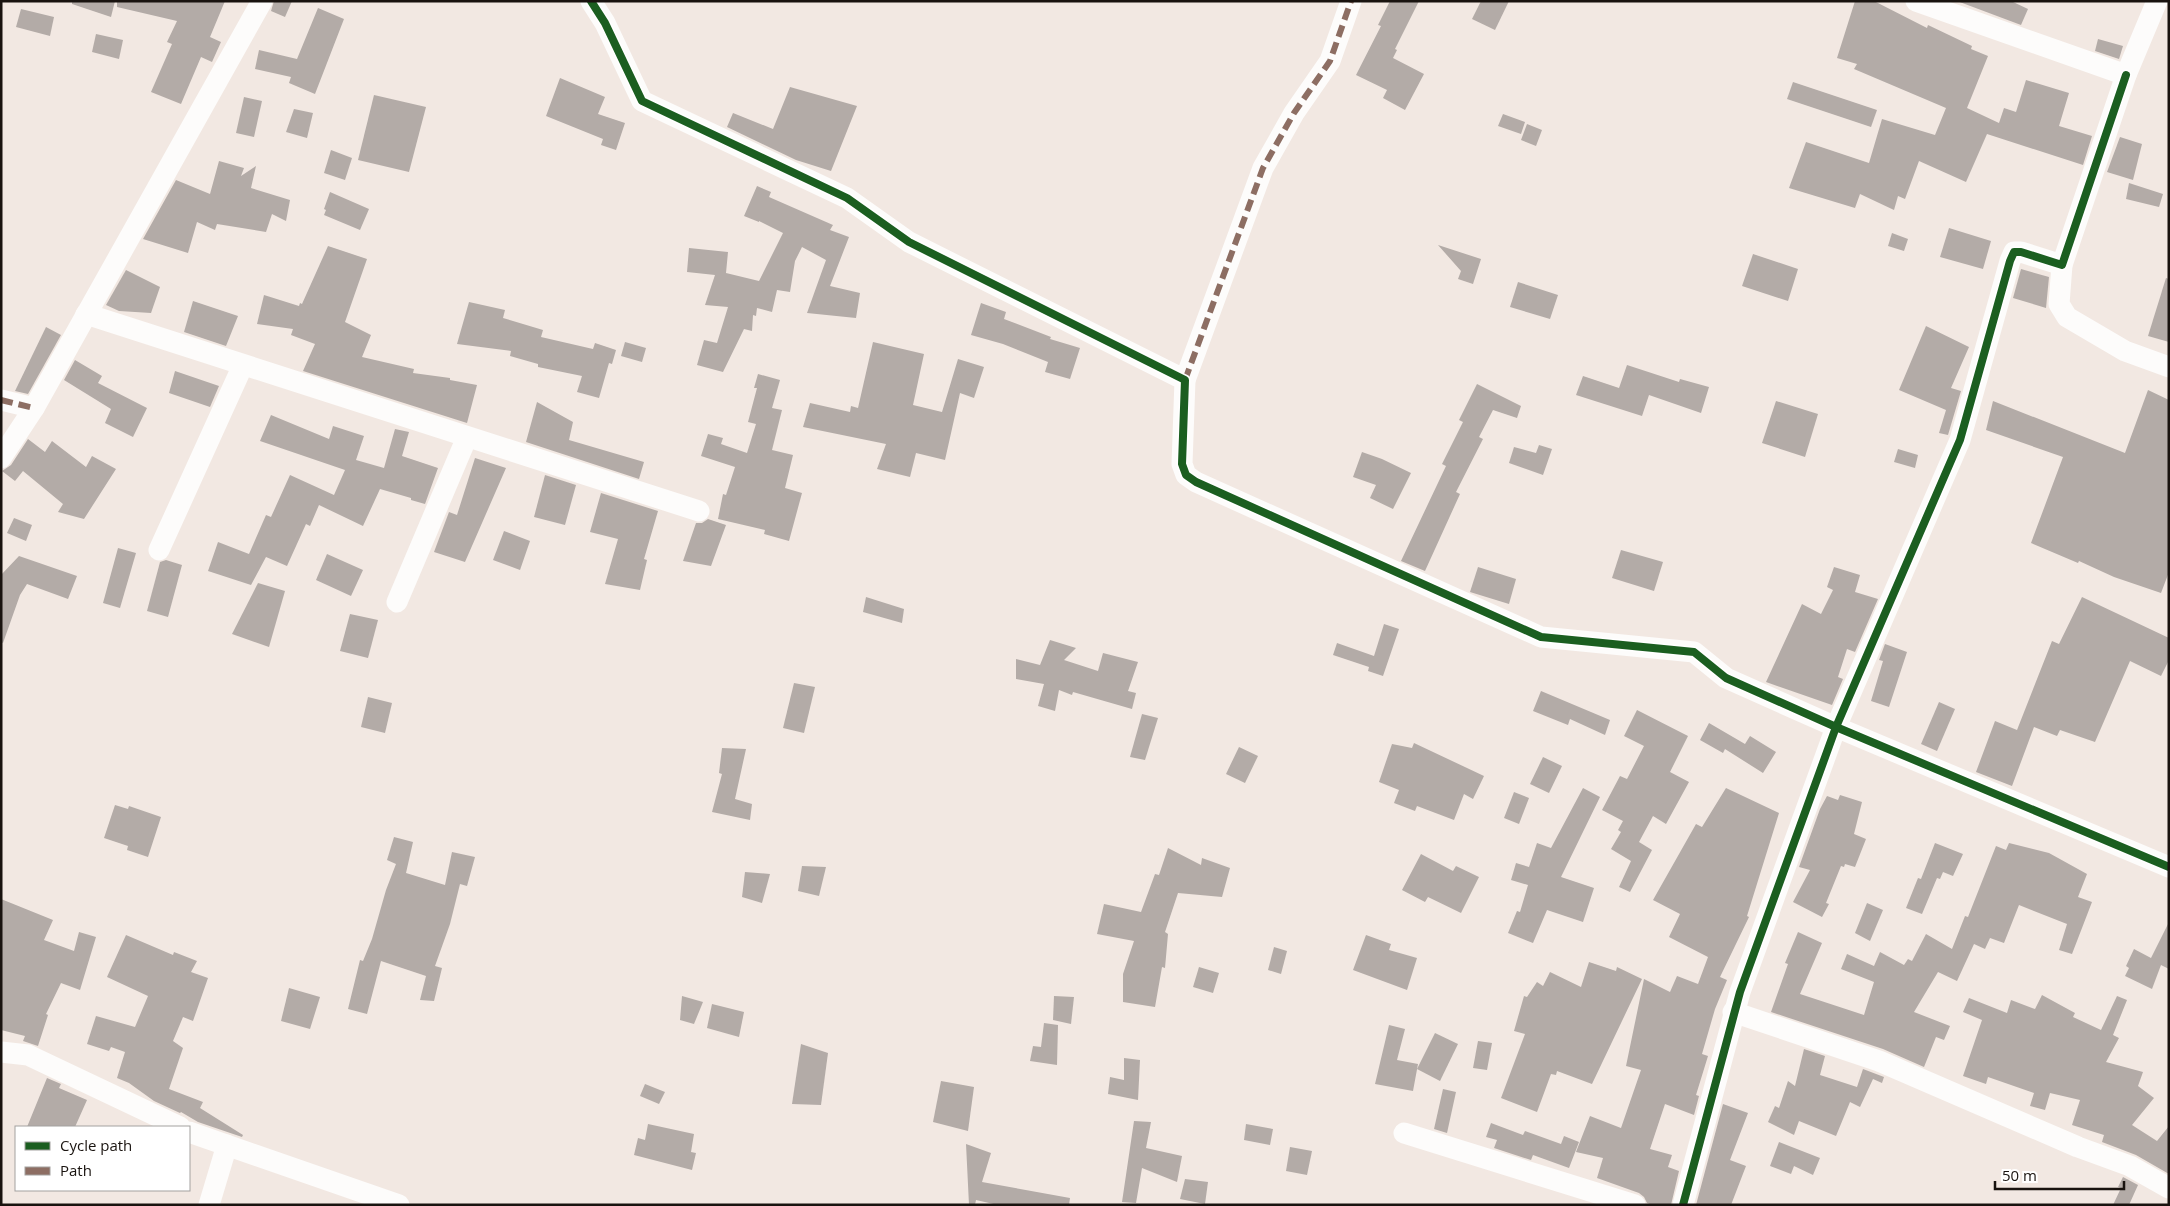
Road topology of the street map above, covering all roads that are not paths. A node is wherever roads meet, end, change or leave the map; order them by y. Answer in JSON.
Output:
{"nodes":[{"id":1,"x":262,"y":1,"type":"edge"},
{"id":2,"x":591,"y":1,"type":"edge"},
{"id":3,"x":1350,"y":1,"type":"edge"},
{"id":4,"x":1916,"y":1,"type":"edge"},
{"id":5,"x":2157,"y":1,"type":"edge"},
{"id":6,"x":2126,"y":75,"type":"junction"},
{"id":7,"x":2062,"y":265,"type":"junction"},
{"id":8,"x":86,"y":314,"type":"junction"},
{"id":9,"x":243,"y":365,"type":"junction"},
{"id":10,"x":2169,"y":367,"type":"edge"},
{"id":11,"x":1185,"y":380,"type":"junction"},
{"id":12,"x":1,"y":400,"type":"edge"},
{"id":13,"x":34,"y":408,"type":"junction"},
{"id":14,"x":467,"y":437,"type":"junction"},
{"id":15,"x":1,"y":458,"type":"edge"},
{"id":16,"x":699,"y":511,"type":"dead end"},
{"id":17,"x":159,"y":550,"type":"dead end"},
{"id":18,"x":397,"y":602,"type":"dead end"},
{"id":19,"x":1836,"y":727,"type":"junction"},
{"id":20,"x":2169,"y":867,"type":"edge"},
{"id":21,"x":1733,"y":1012,"type":"junction"},
{"id":22,"x":1,"y":1052,"type":"edge"},
{"id":23,"x":178,"y":1126,"type":"edge"},
{"id":24,"x":190,"y":1132,"type":"edge"},
{"id":25,"x":1404,"y":1133,"type":"dead end"},
{"id":26,"x":227,"y":1145,"type":"junction"},
{"id":27,"x":2169,"y":1188,"type":"edge"},
{"id":28,"x":209,"y":1205,"type":"edge"},
{"id":29,"x":399,"y":1205,"type":"edge"},
{"id":30,"x":1635,"y":1205,"type":"edge"},
{"id":31,"x":1682,"y":1205,"type":"edge"}],
"edges":[{"from":1,"to":8,"type":"street"},
{"from":2,"to":11,"type":"street"},
{"from":3,"to":11,"type":"street"},
{"from":4,"to":6,"type":"street"},
{"from":5,"to":6,"type":"street"},
{"from":6,"to":7,"type":"street"},
{"from":7,"to":10,"type":"street"},
{"from":7,"to":19,"type":"street"},
{"from":8,"to":9,"type":"street"},
{"from":8,"to":13,"type":"street"},
{"from":9,"to":14,"type":"street"},
{"from":9,"to":17,"type":"street"},
{"from":11,"to":19,"type":"street"},
{"from":12,"to":13,"type":"street"},
{"from":13,"to":15,"type":"street"},
{"from":14,"to":16,"type":"street"},
{"from":14,"to":18,"type":"street"},
{"from":19,"to":20,"type":"street"},
{"from":19,"to":21,"type":"street"},
{"from":21,"to":27,"type":"street"},
{"from":21,"to":31,"type":"street"},
{"from":22,"to":23,"type":"street"},
{"from":24,"to":26,"type":"street"},
{"from":25,"to":30,"type":"street"},
{"from":26,"to":28,"type":"street"},
{"from":26,"to":29,"type":"street"}]}
